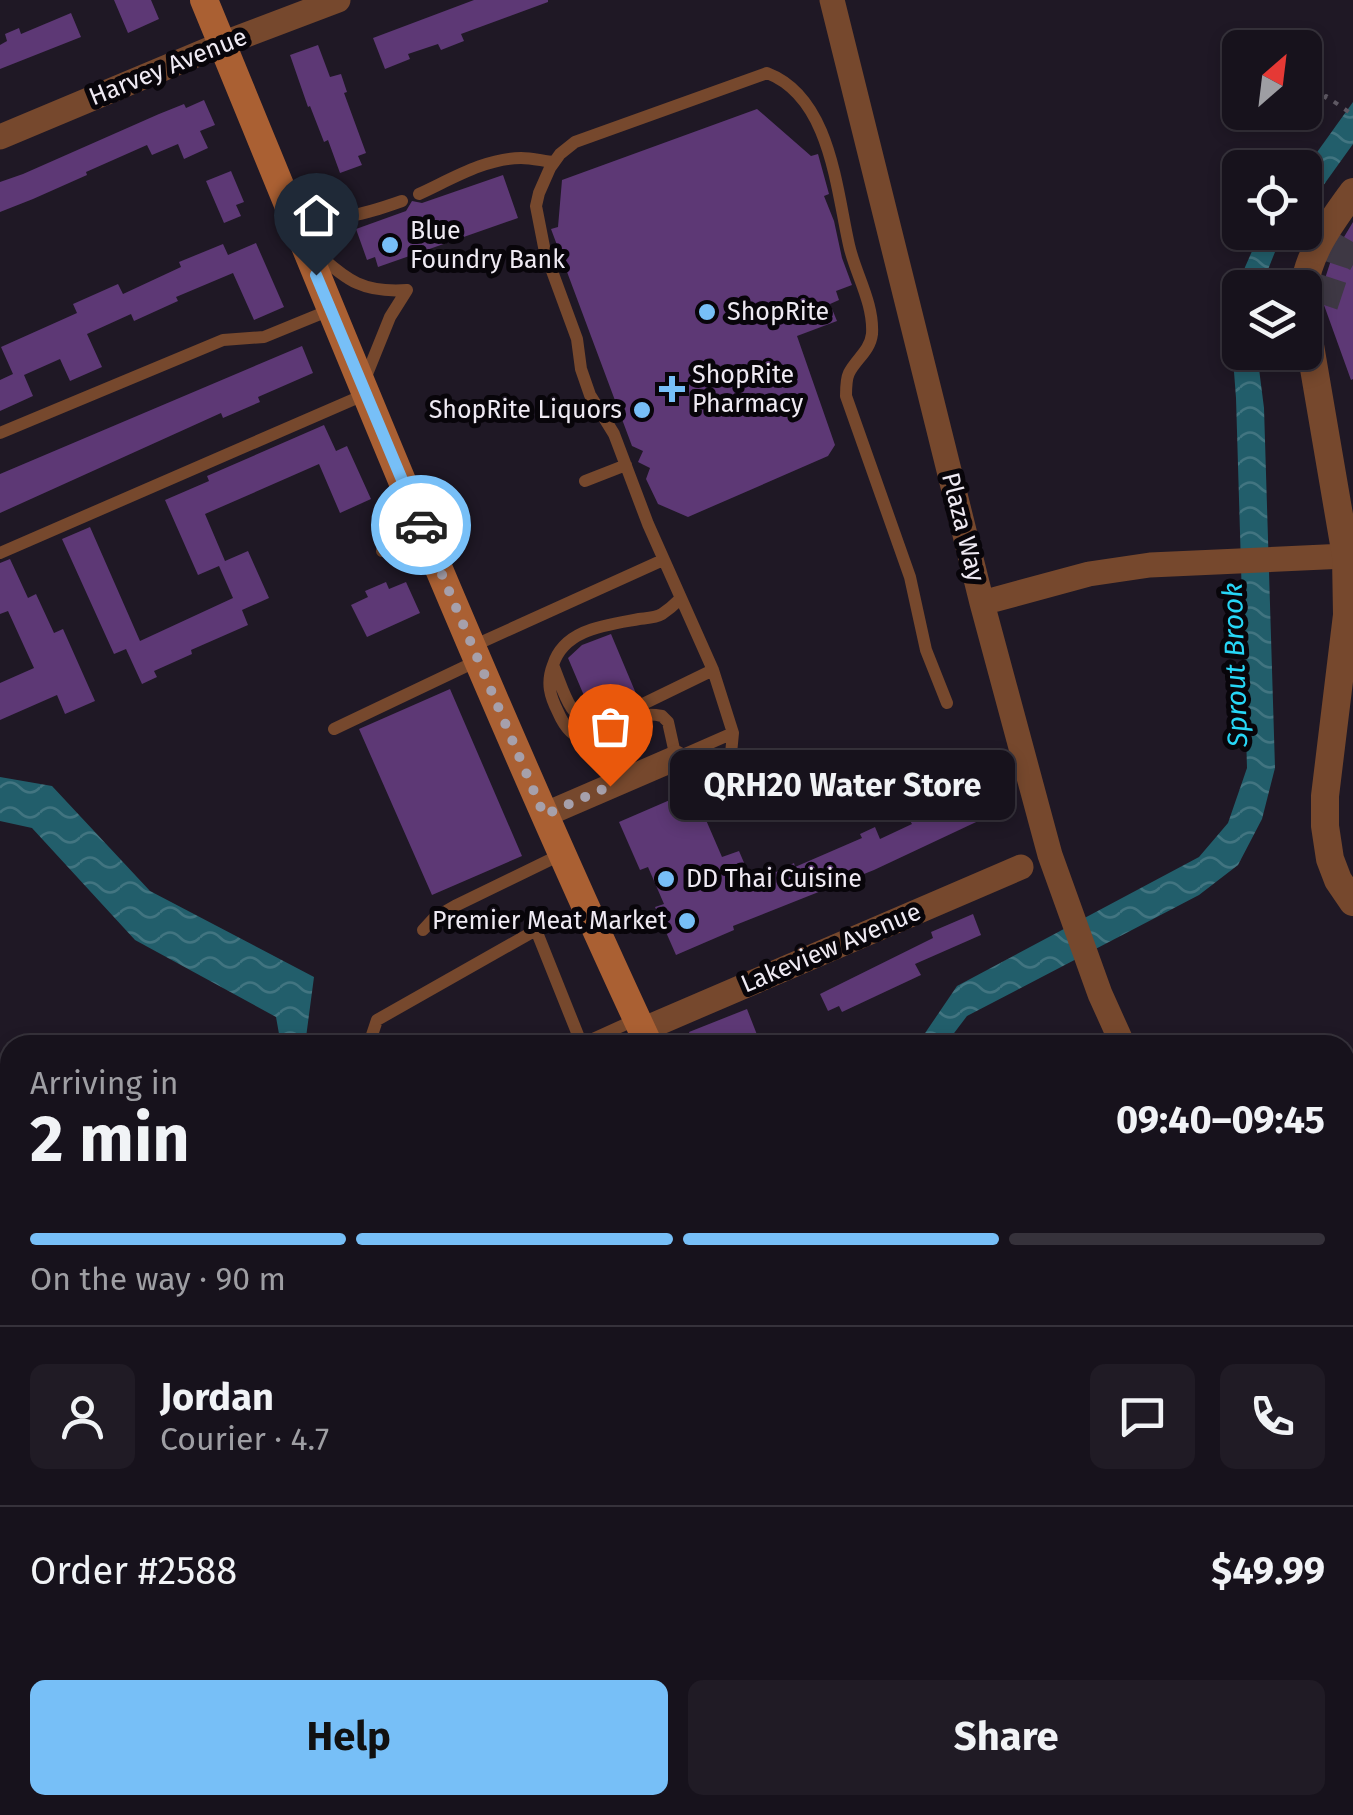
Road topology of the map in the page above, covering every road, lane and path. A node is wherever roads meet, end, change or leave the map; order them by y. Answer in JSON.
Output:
{"nodes":[{"id":1,"x":204,"y":0,"type":"edge"},
{"id":2,"x":338,"y":0,"type":"edge"},
{"id":3,"x":832,"y":0,"type":"edge"},
{"id":4,"x":222,"y":44,"type":"junction"},
{"id":5,"x":1322,"y":102,"type":"edge"},
{"id":6,"x":1353,"y":114,"type":"edge"},
{"id":7,"x":0,"y":137,"type":"edge"},
{"id":8,"x":554,"y":162,"type":"junction"},
{"id":9,"x":1353,"y":192,"type":"edge"},
{"id":10,"x":419,"y":194,"type":"dead end"},
{"id":11,"x":402,"y":201,"type":"dead end"},
{"id":12,"x":289,"y":208,"type":"junction"},
{"id":13,"x":302,"y":239,"type":"junction"},
{"id":14,"x":1310,"y":270,"type":"edge"},
{"id":15,"x":330,"y":310,"type":"junction"},
{"id":16,"x":1315,"y":370,"type":"edge"},
{"id":17,"x":364,"y":390,"type":"junction"},
{"id":18,"x":0,"y":433,"type":"edge"},
{"id":19,"x":626,"y":465,"type":"junction"},
{"id":20,"x":586,"y":481,"type":"dead end"},
{"id":21,"x":418,"y":519,"type":"junction"},
{"id":22,"x":0,"y":552,"type":"edge"},
{"id":23,"x":1346,"y":556,"type":"junction"},
{"id":24,"x":435,"y":557,"type":"junction"},
{"id":25,"x":663,"y":560,"type":"junction"},
{"id":26,"x":680,"y":599,"type":"junction"},
{"id":27,"x":982,"y":603,"type":"junction"},
{"id":28,"x":476,"y":653,"type":"junction"},
{"id":29,"x":553,"y":665,"type":"junction"},
{"id":30,"x":712,"y":670,"type":"junction"},
{"id":31,"x":947,"y":703,"type":"dead end"},
{"id":32,"x":662,"y":716,"type":"junction"},
{"id":33,"x":614,"y":719,"type":"dead end"},
{"id":34,"x":334,"y":729,"type":"dead end"},
{"id":35,"x":733,"y":733,"type":"junction"},
{"id":36,"x":676,"y":758,"type":"junction"},
{"id":37,"x":746,"y":795,"type":"dead end"},
{"id":38,"x":544,"y":815,"type":"junction"},
{"id":39,"x":562,"y":854,"type":"junction"},
{"id":40,"x":1021,"y":866,"type":"dead end"},
{"id":41,"x":1353,"y":902,"type":"edge"},
{"id":42,"x":424,"y":930,"type":"dead end"},
{"id":43,"x":643,"y":1031,"type":"edge"},
{"id":44,"x":372,"y":1035,"type":"edge"},
{"id":45,"x":578,"y":1035,"type":"edge"},
{"id":46,"x":1119,"y":1035,"type":"edge"}],
"edges":[{"from":1,"to":4,"type":"main road"},
{"from":2,"to":4,"type":"street","name":"Harvey Avenue"},
{"from":3,"to":27,"type":"street","name":"Plaza Way"},
{"from":4,"to":7,"type":"street","name":"Harvey Avenue"},
{"from":4,"to":12,"type":"main road"},
{"from":5,"to":6,"type":"path"},
{"from":8,"to":10,"type":"lane"},
{"from":8,"to":19,"type":"lane"},
{"from":8,"to":31,"type":"lane"},
{"from":9,"to":14,"type":"street"},
{"from":11,"to":12,"type":"lane"},
{"from":12,"to":13,"type":"main road"},
{"from":13,"to":15,"type":"main road"},
{"from":13,"to":17,"type":"lane"},
{"from":15,"to":17,"type":"main road"},
{"from":15,"to":18,"type":"lane"},
{"from":16,"to":23,"type":"street"},
{"from":17,"to":21,"type":"main road"},
{"from":17,"to":22,"type":"lane"},
{"from":19,"to":20,"type":"lane"},
{"from":19,"to":25,"type":"lane"},
{"from":21,"to":24,"type":"main road"},
{"from":21,"to":24,"type":"lane"},
{"from":23,"to":27,"type":"street"},
{"from":23,"to":41,"type":"street"},
{"from":24,"to":28,"type":"main road"},
{"from":25,"to":26,"type":"lane"},
{"from":25,"to":28,"type":"lane"},
{"from":26,"to":29,"type":"lane"},
{"from":26,"to":30,"type":"lane"},
{"from":27,"to":46,"type":"street","name":"Plaza Way"},
{"from":28,"to":34,"type":"lane"},
{"from":28,"to":38,"type":"main road"},
{"from":29,"to":32,"type":"lane"},
{"from":29,"to":33,"type":"lane"},
{"from":30,"to":32,"type":"lane"},
{"from":30,"to":35,"type":"lane"},
{"from":32,"to":36,"type":"lane"},
{"from":35,"to":36,"type":"lane"},
{"from":35,"to":37,"type":"lane"},
{"from":36,"to":38,"type":"street"},
{"from":38,"to":39,"type":"main road"},
{"from":39,"to":42,"type":"lane"},
{"from":39,"to":43,"type":"main road"},
{"from":40,"to":43,"type":"street","name":"Lakeview Avenue"},
{"from":44,"to":45,"type":"lane"}]}
